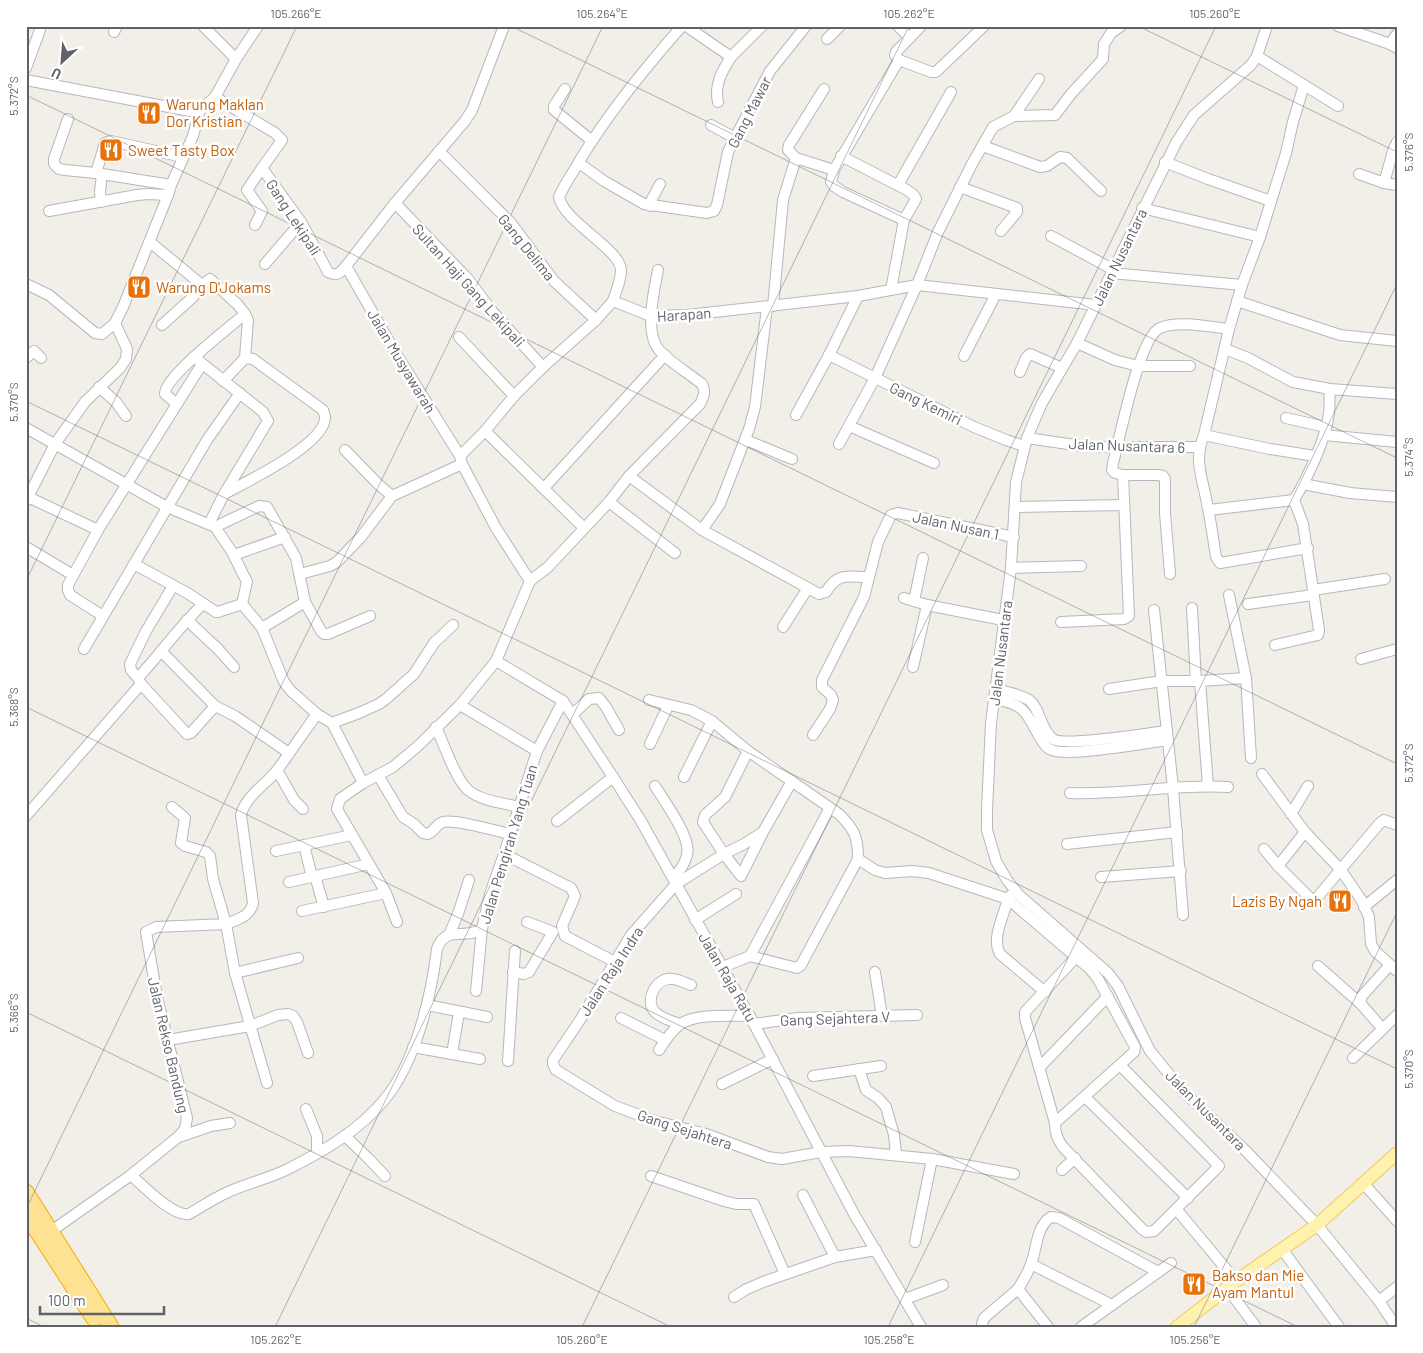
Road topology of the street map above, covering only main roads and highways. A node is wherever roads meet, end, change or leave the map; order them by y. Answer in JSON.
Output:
{"nodes":[{"id":1,"x":1397,"y":1153,"type":"edge"},
{"id":2,"x":26,"y":1192,"type":"edge"},
{"id":3,"x":26,"y":1214,"type":"edge"},
{"id":4,"x":99,"y":1327,"type":"edge"},
{"id":5,"x":111,"y":1327,"type":"edge"},
{"id":6,"x":1177,"y":1327,"type":"edge"}],
"edges":[{"from":1,"to":6,"type":"main road"},
{"from":2,"to":5,"type":"highway"},
{"from":3,"to":4,"type":"highway"}]}
